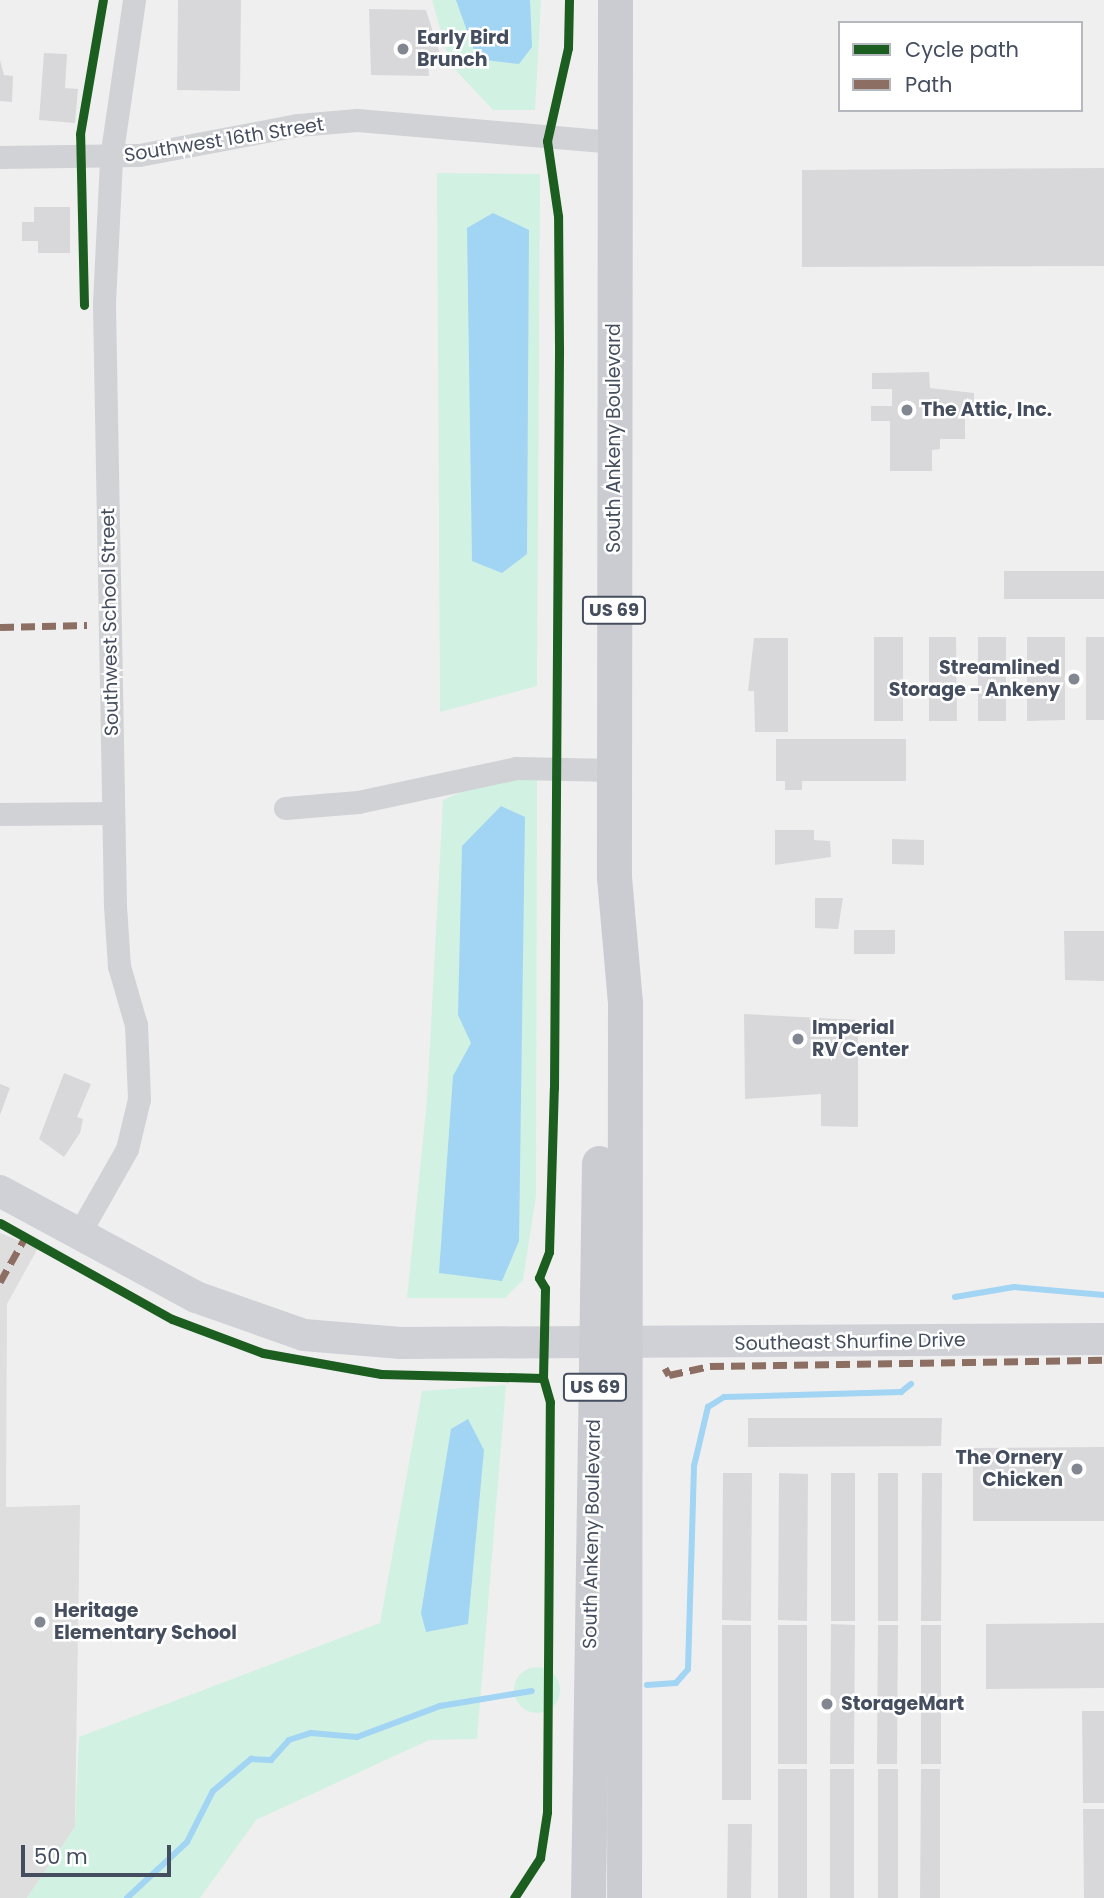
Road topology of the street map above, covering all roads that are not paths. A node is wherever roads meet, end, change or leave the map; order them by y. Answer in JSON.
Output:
{"nodes":[{"id":1,"x":134,"y":0,"type":"edge"},
{"id":2,"x":615,"y":0,"type":"edge"},
{"id":3,"x":615,"y":142,"type":"junction"},
{"id":4,"x":0,"y":157,"type":"edge"},
{"id":5,"x":111,"y":158,"type":"junction"},
{"id":6,"x":614,"y":770,"type":"junction"},
{"id":7,"x":285,"y":808,"type":"dead end"},
{"id":8,"x":113,"y":813,"type":"junction"},
{"id":9,"x":0,"y":814,"type":"edge"},
{"id":10,"x":0,"y":1191,"type":"edge"},
{"id":11,"x":81,"y":1230,"type":"junction"},
{"id":12,"x":1104,"y":1339,"type":"edge"},
{"id":13,"x":609,"y":1344,"type":"junction"},
{"id":14,"x":588,"y":1898,"type":"edge"},
{"id":15,"x":624,"y":1898,"type":"edge"}],
"edges":[{"from":1,"to":5,"type":"street","name":"Southwest School Street"},
{"from":2,"to":3,"type":"main road","name":"South Ankeny Boulevard","number":"US 69"},
{"from":3,"to":5,"type":"street","name":"Southwest 16th Street"},
{"from":3,"to":6,"type":"main road","name":"South Ankeny Boulevard","number":"US 69"},
{"from":4,"to":5,"type":"street","name":"Southwest 16th Street"},
{"from":5,"to":8,"type":"street","name":"Southwest School Street"},
{"from":6,"to":7,"type":"street"},
{"from":6,"to":13,"type":"main road","name":"South Ankeny Boulevard","number":"US 69"},
{"from":8,"to":9,"type":"street"},
{"from":8,"to":11,"type":"street","name":"Southwest School Street"},
{"from":10,"to":11,"type":"street","name":"Southeast Shurfine Drive"},
{"from":11,"to":13,"type":"street","name":"Southeast Shurfine Drive"},
{"from":12,"to":13,"type":"street","name":"Southeast Shurfine Drive"},
{"from":13,"to":14,"type":"main road","name":"South Ankeny Boulevard","number":"US 69"},
{"from":13,"to":15,"type":"main road","name":"South Ankeny Boulevard","number":"US 69"}]}
